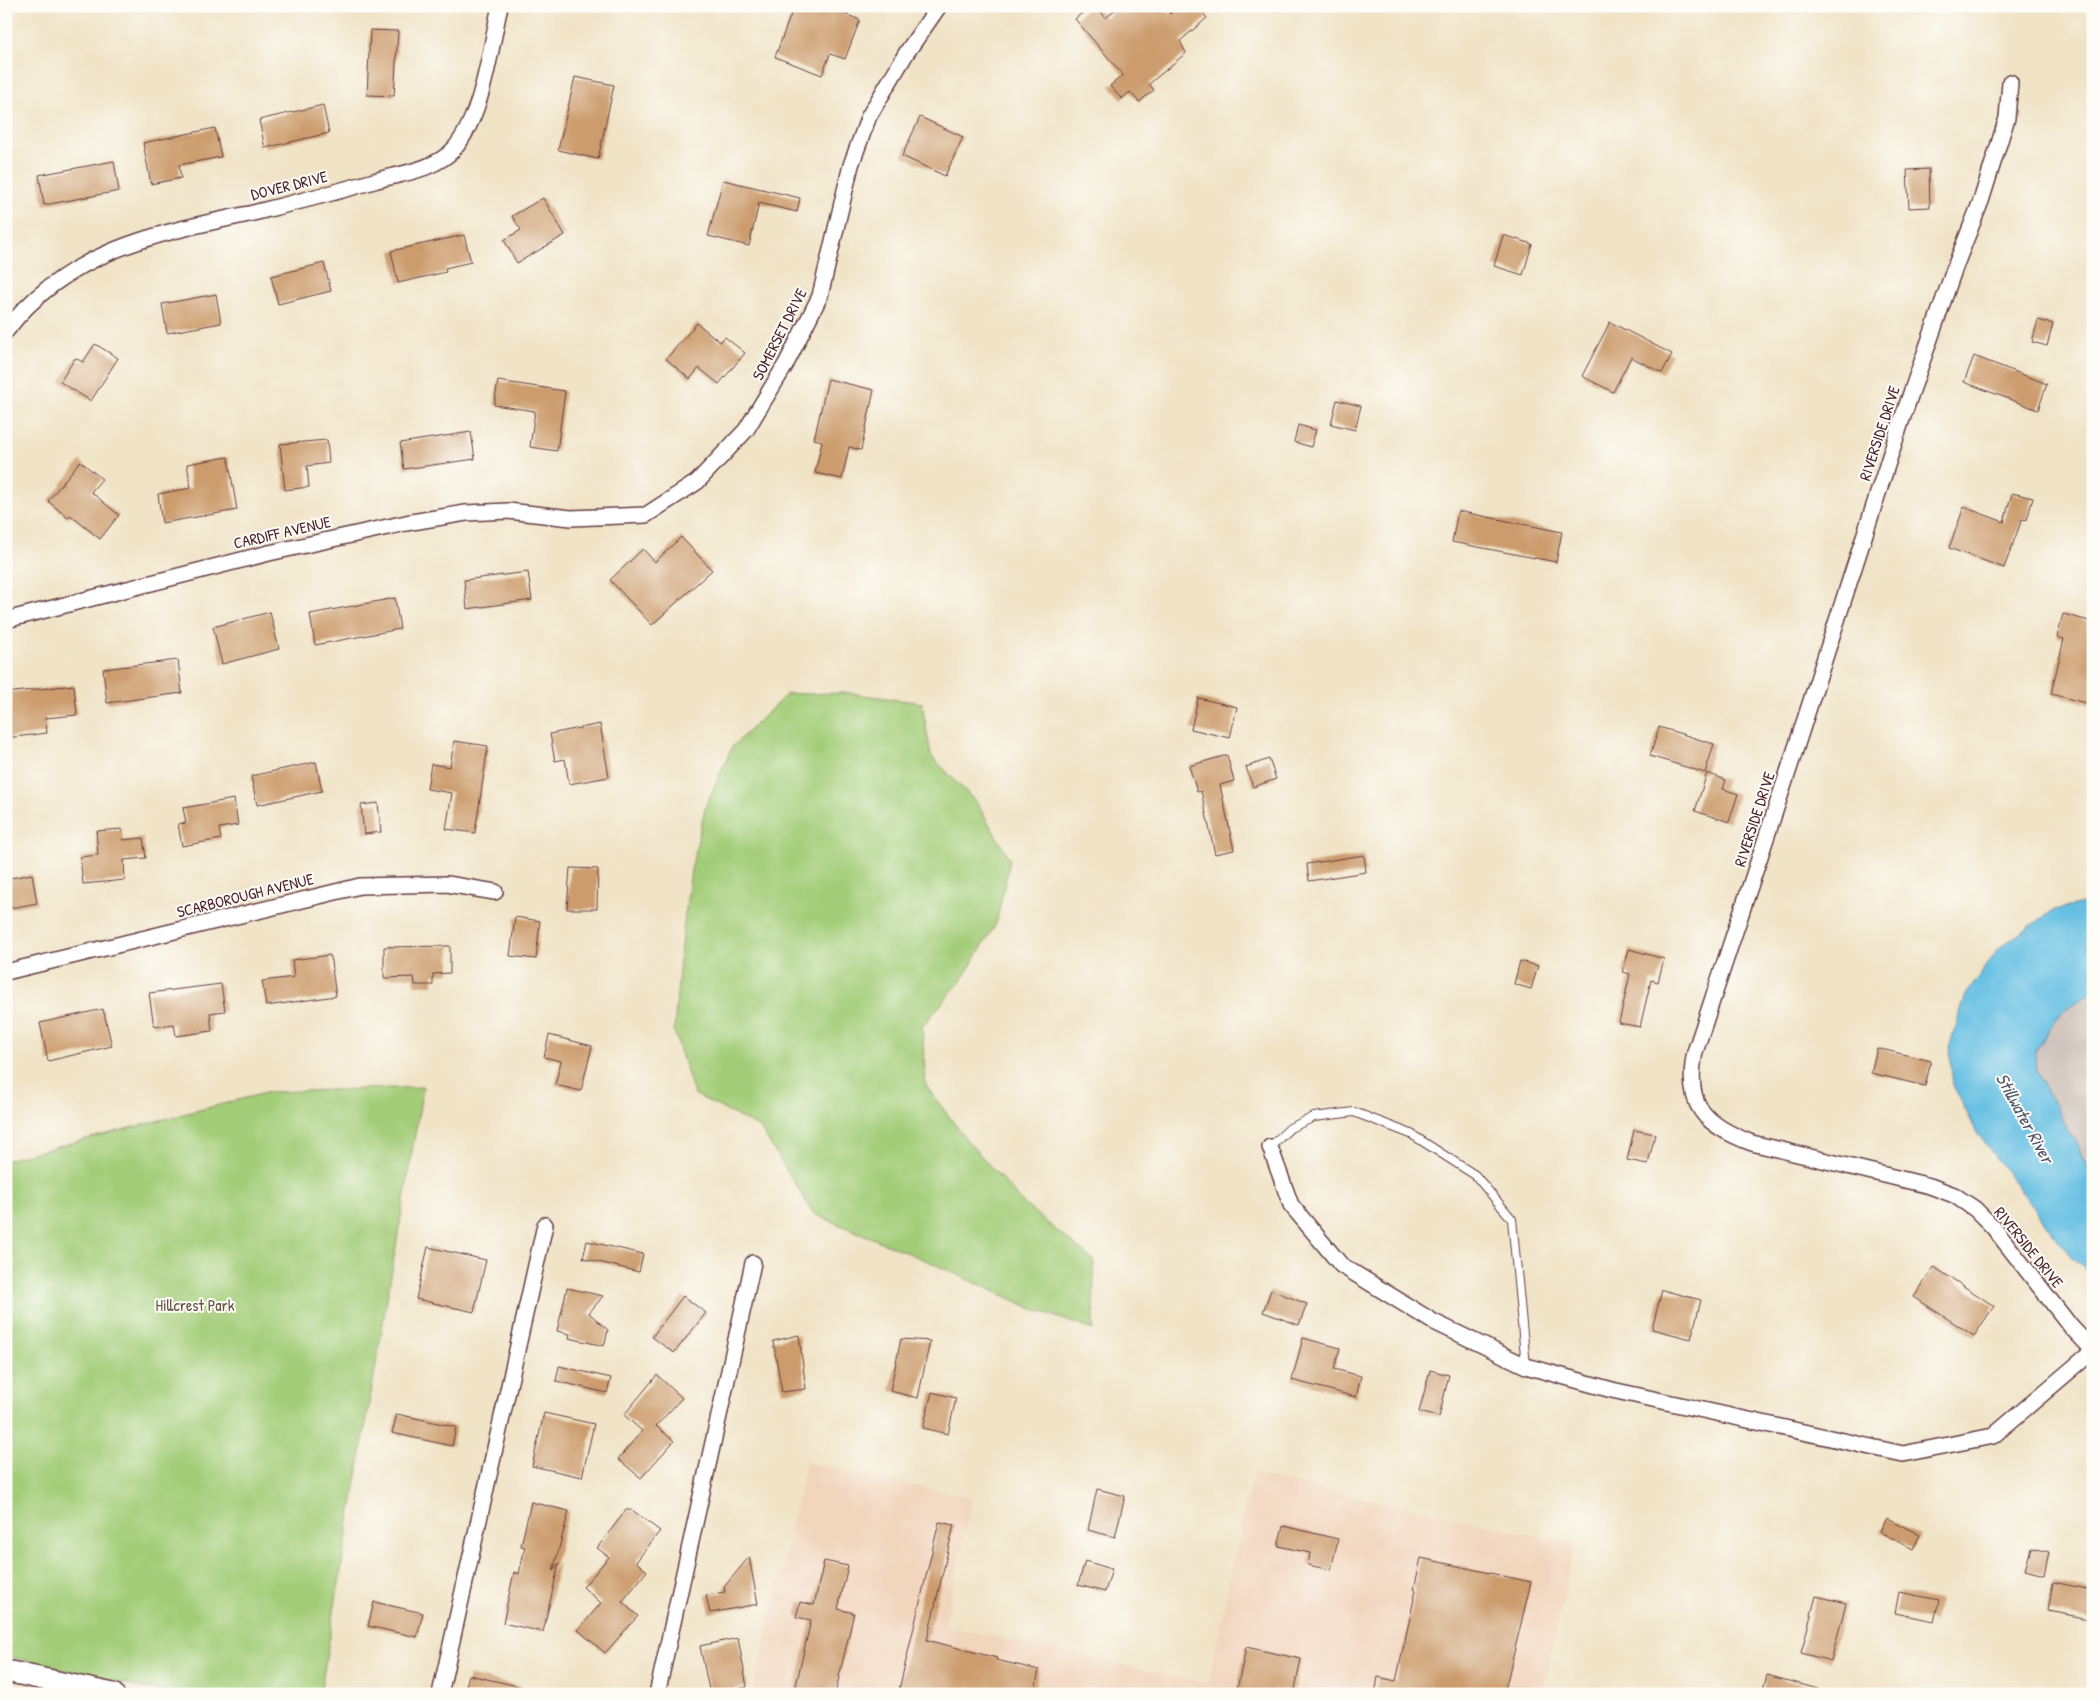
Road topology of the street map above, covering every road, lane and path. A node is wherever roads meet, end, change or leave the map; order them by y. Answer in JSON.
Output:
{"nodes":[{"id":1,"x":500,"y":6,"type":"edge"},
{"id":2,"x":938,"y":6,"type":"edge"},
{"id":3,"x":2010,"y":82,"type":"dead end"},
{"id":4,"x":6,"y":331,"type":"edge"},
{"id":5,"x":571,"y":518,"type":"joint"},
{"id":6,"x":6,"y":620,"type":"edge"},
{"id":7,"x":495,"y":892,"type":"dead end"},
{"id":8,"x":6,"y":972,"type":"edge"},
{"id":9,"x":1270,"y":1147,"type":"joint"},
{"id":10,"x":545,"y":1225,"type":"dead end"},
{"id":11,"x":753,"y":1263,"type":"dead end"},
{"id":12,"x":2093,"y":1350,"type":"edge"},
{"id":13,"x":1526,"y":1366,"type":"junction"},
{"id":14,"x":6,"y":1671,"type":"edge"},
{"id":15,"x":113,"y":1694,"type":"edge"},
{"id":16,"x":440,"y":1694,"type":"edge"},
{"id":17,"x":658,"y":1694,"type":"edge"}],
"edges":[{"from":1,"to":4,"type":"street","name":"DOVER DRIVE"},
{"from":2,"to":5,"type":"street","name":"SOMERSET DRIVE"},
{"from":3,"to":12,"type":"street","name":"RIVERSIDE DRIVE"},
{"from":5,"to":6,"type":"street","name":"CARDIFF AVENUE"},
{"from":7,"to":8,"type":"street","name":"SCARBOROUGH AVENUE"},
{"from":9,"to":13,"type":"street"},
{"from":9,"to":13,"type":"lane"},
{"from":10,"to":16,"type":"street"},
{"from":11,"to":17,"type":"street"},
{"from":12,"to":13,"type":"street"},
{"from":14,"to":15,"type":"main road"}]}
